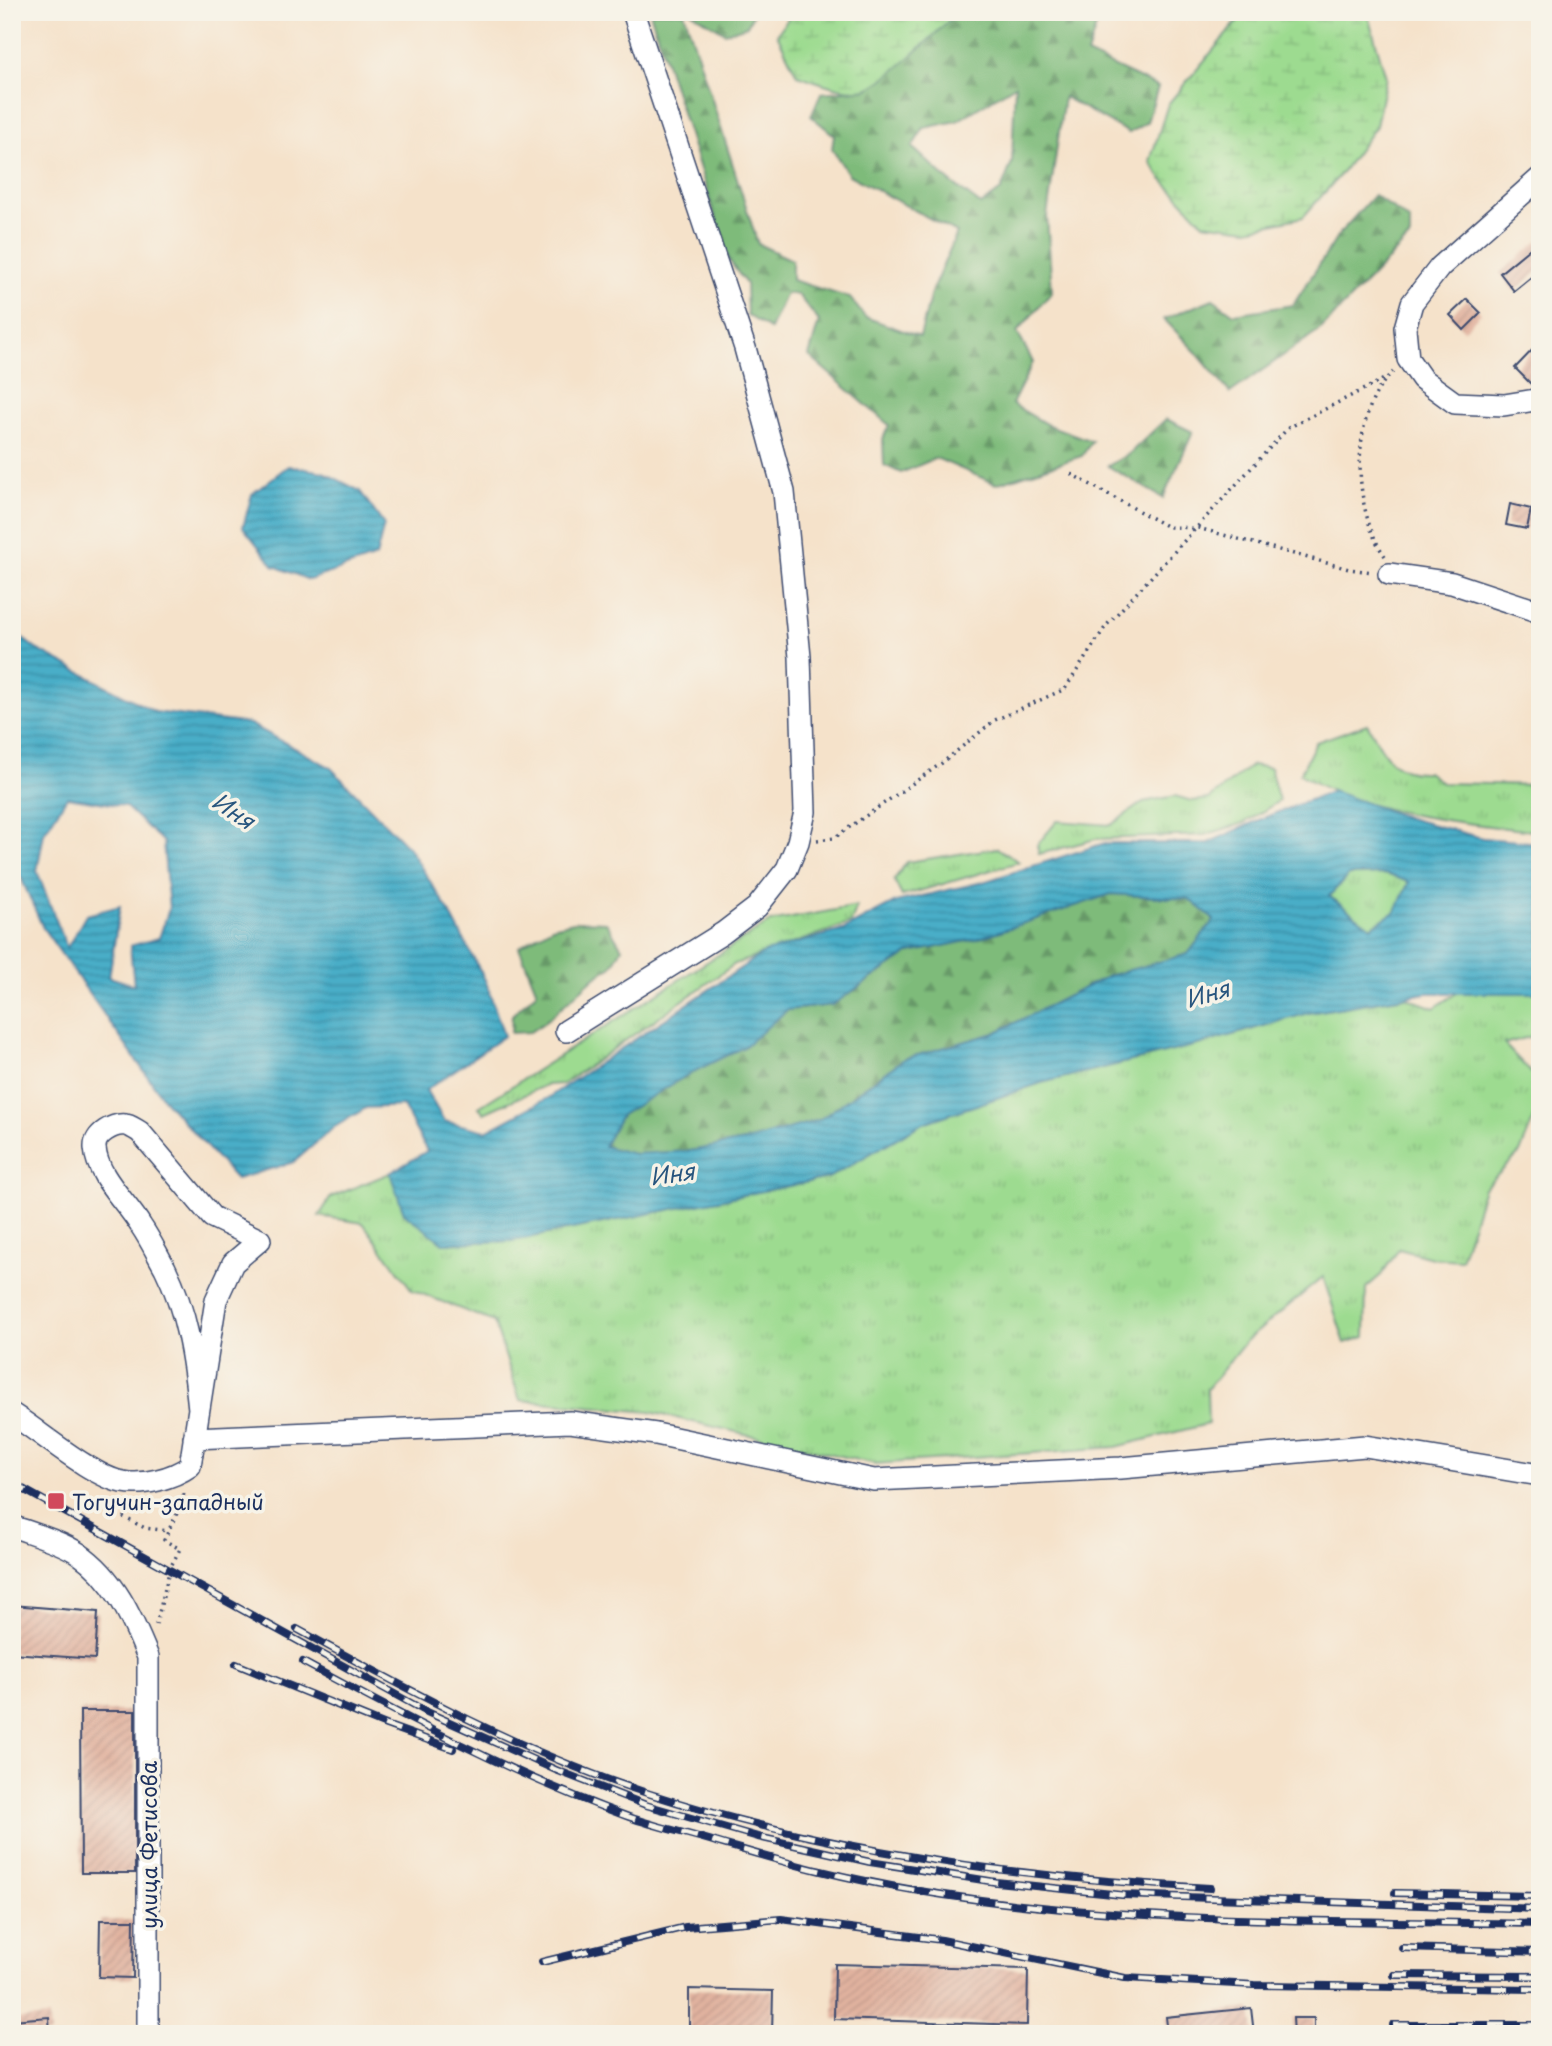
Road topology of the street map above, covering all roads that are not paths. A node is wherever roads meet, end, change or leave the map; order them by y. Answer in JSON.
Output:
{"nodes":[{"id":1,"x":632,"y":12,"type":"edge"},
{"id":2,"x":1540,"y":178,"type":"edge"},
{"id":3,"x":1540,"y":396,"type":"edge"},
{"id":4,"x":1394,"y":575,"type":"road end"},
{"id":5,"x":1540,"y":612,"type":"edge"},
{"id":6,"x":566,"y":1031,"type":"dead end"},
{"id":7,"x":199,"y":1409,"type":"junction"},
{"id":8,"x":12,"y":1414,"type":"edge"},
{"id":9,"x":194,"y":1438,"type":"junction"},
{"id":10,"x":1540,"y":1475,"type":"edge"},
{"id":11,"x":12,"y":1526,"type":"edge"},
{"id":12,"x":148,"y":2034,"type":"edge"}],
"edges":[{"from":1,"to":6,"type":"street"},
{"from":2,"to":3,"type":"street"},
{"from":4,"to":5,"type":"street"},
{"from":7,"to":7,"type":"street"},
{"from":7,"to":9,"type":"street"},
{"from":8,"to":9,"type":"street"},
{"from":9,"to":10,"type":"street"},
{"from":11,"to":12,"type":"street","name":"улица Фетисова"}]}
